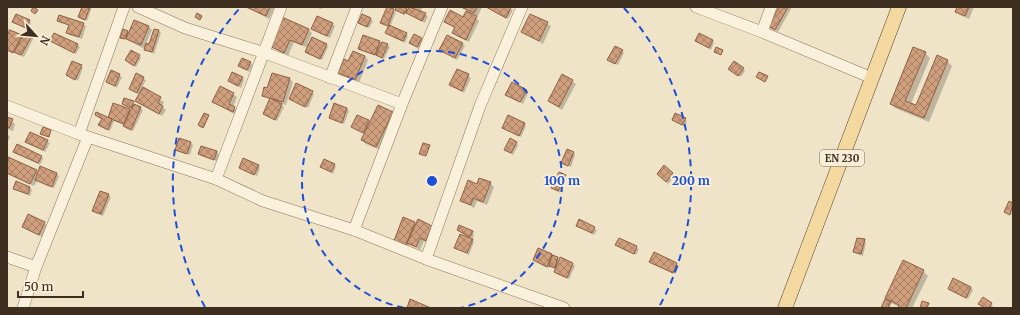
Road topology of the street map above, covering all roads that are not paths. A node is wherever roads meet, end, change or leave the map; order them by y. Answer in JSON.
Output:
{"nodes":[{"id":1,"x":124,"y":7,"type":"edge"},
{"id":2,"x":138,"y":7,"type":"edge"},
{"id":3,"x":281,"y":7,"type":"edge"},
{"id":4,"x":357,"y":7,"type":"edge"},
{"id":5,"x":442,"y":7,"type":"edge"},
{"id":6,"x":522,"y":7,"type":"edge"},
{"id":7,"x":696,"y":7,"type":"edge"},
{"id":8,"x":771,"y":7,"type":"edge"},
{"id":9,"x":899,"y":7,"type":"edge"},
{"id":10,"x":710,"y":10,"type":"edge"},
{"id":11,"x":762,"y":32,"type":"junction"},
{"id":12,"x":265,"y":54,"type":"junction"},
{"id":13,"x":330,"y":78,"type":"junction"},
{"id":14,"x":872,"y":78,"type":"junction"},
{"id":15,"x":402,"y":104,"type":"junction"},
{"id":16,"x":7,"y":106,"type":"edge"},
{"id":17,"x":84,"y":135,"type":"junction"},
{"id":18,"x":216,"y":179,"type":"junction"},
{"id":19,"x":354,"y":230,"type":"junction"},
{"id":20,"x":7,"y":257,"type":"edge"},
{"id":21,"x":426,"y":259,"type":"junction"},
{"id":22,"x":36,"y":267,"type":"junction"},
{"id":23,"x":23,"y":308,"type":"edge"},
{"id":24,"x":564,"y":308,"type":"edge"},
{"id":25,"x":785,"y":308,"type":"edge"}],
"edges":[{"from":1,"to":17,"type":"street"},
{"from":2,"to":12,"type":"street"},
{"from":3,"to":12,"type":"street"},
{"from":4,"to":13,"type":"street"},
{"from":5,"to":15,"type":"street"},
{"from":6,"to":21,"type":"street"},
{"from":7,"to":10,"type":"street"},
{"from":8,"to":11,"type":"street"},
{"from":9,"to":14,"type":"main road","number":"EN 230"},
{"from":10,"to":11,"type":"street"},
{"from":11,"to":14,"type":"street"},
{"from":12,"to":13,"type":"street"},
{"from":12,"to":18,"type":"street"},
{"from":13,"to":15,"type":"street"},
{"from":14,"to":25,"type":"main road","number":"EN 230"},
{"from":15,"to":19,"type":"street"},
{"from":16,"to":17,"type":"street"},
{"from":17,"to":18,"type":"street"},
{"from":17,"to":22,"type":"street"},
{"from":18,"to":19,"type":"street"},
{"from":19,"to":21,"type":"street"},
{"from":20,"to":22,"type":"street"},
{"from":21,"to":24,"type":"street"},
{"from":22,"to":23,"type":"street"}]}
